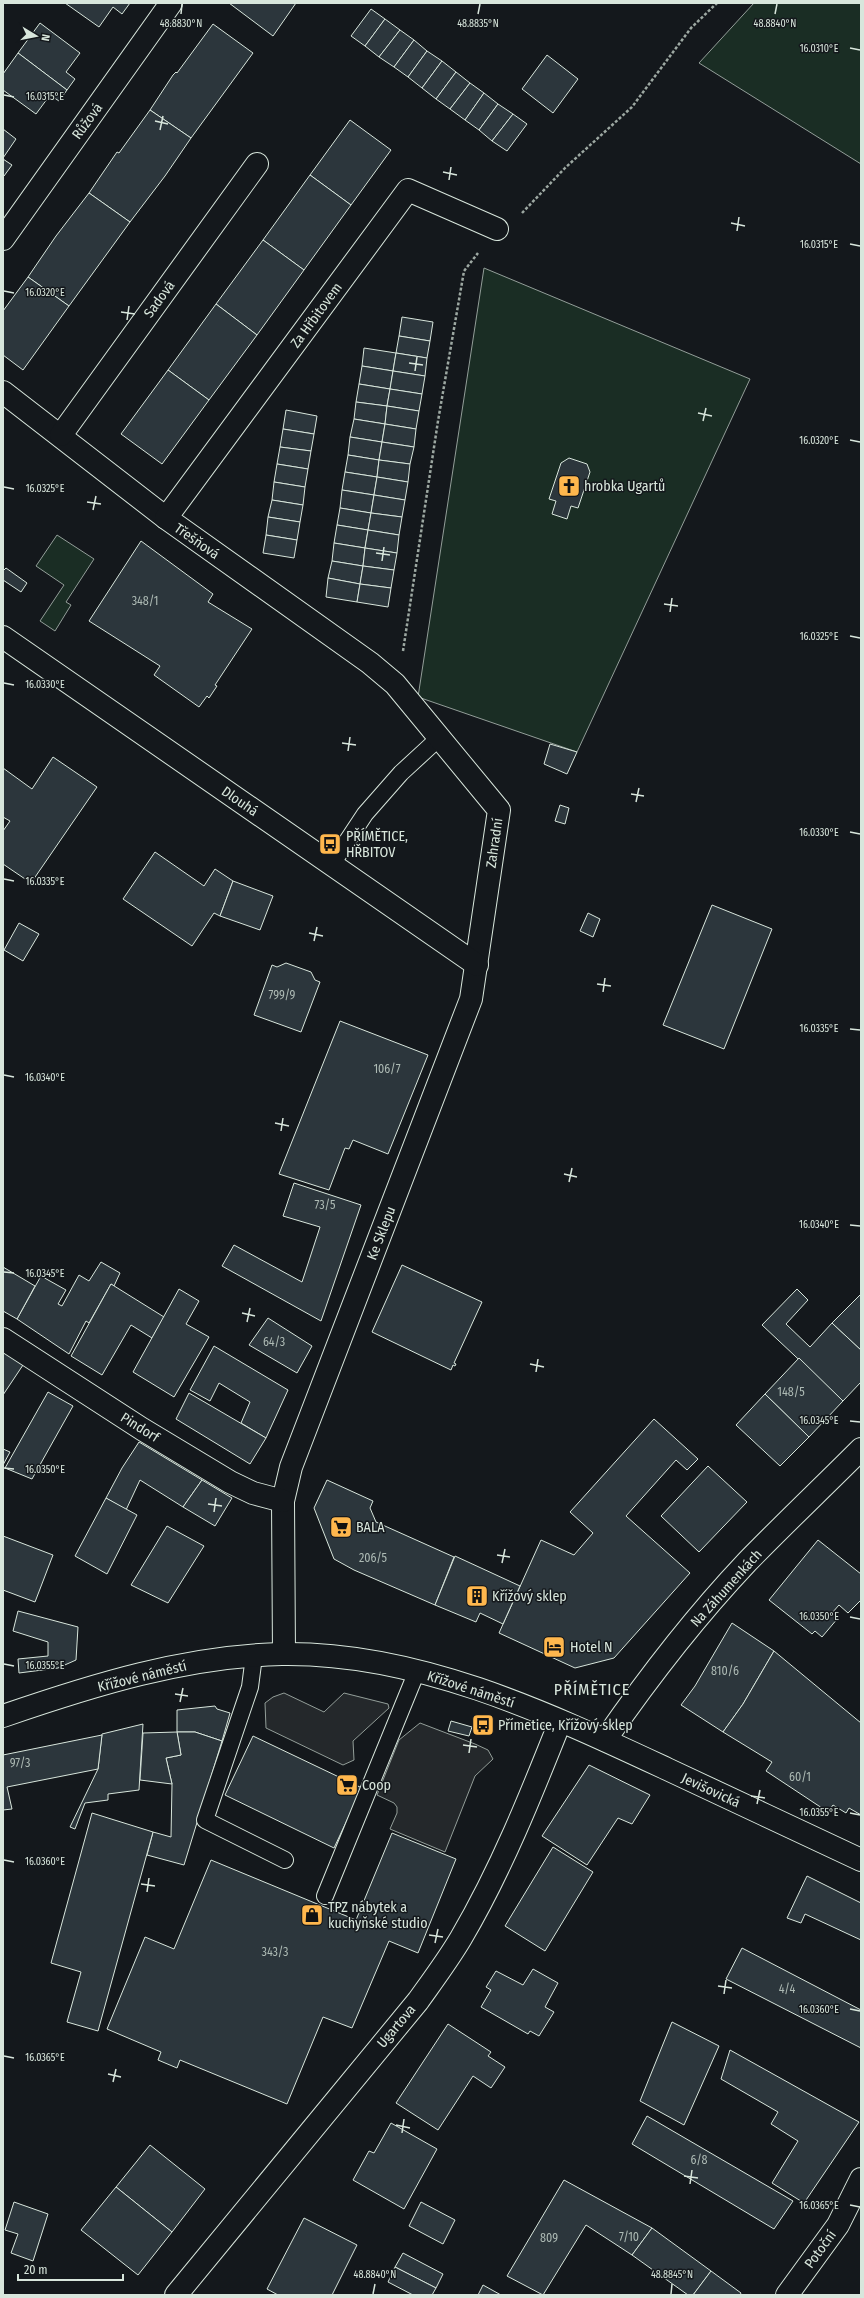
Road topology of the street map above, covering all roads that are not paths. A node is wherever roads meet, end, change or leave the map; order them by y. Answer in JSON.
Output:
{"nodes":[{"id":1,"x":171,"y":3,"type":"edge"},
{"id":2,"x":257,"y":164,"type":"dead end"},
{"id":3,"x":497,"y":229,"type":"road end"},
{"id":4,"x":3,"y":239,"type":"edge"},
{"id":5,"x":3,"y":392,"type":"edge"},
{"id":6,"x":60,"y":435,"type":"junction"},
{"id":7,"x":166,"y":518,"type":"junction"},
{"id":8,"x":3,"y":637,"type":"edge"},
{"id":9,"x":396,"y":684,"type":"joint"},
{"id":10,"x":439,"y":738,"type":"junction"},
{"id":11,"x":332,"y":864,"type":"junction"},
{"id":12,"x":477,"y":965,"type":"junction"},
{"id":13,"x":3,"y":1339,"type":"edge"},
{"id":14,"x":861,"y":1449,"type":"edge"},
{"id":15,"x":284,"y":1501,"type":"junction"},
{"id":16,"x":284,"y":1654,"type":"junction"},
{"id":17,"x":254,"y":1656,"type":"junction"},
{"id":18,"x":416,"y":1671,"type":"junction"},
{"id":19,"x":3,"y":1716,"type":"edge"},
{"id":20,"x":560,"y":1722,"type":"junction"},
{"id":21,"x":605,"y":1740,"type":"junction"},
{"id":22,"x":285,"y":1860,"type":"dead end"},
{"id":23,"x":861,"y":1860,"type":"edge"},
{"id":24,"x":325,"y":1896,"type":"dead end"},
{"id":25,"x":861,"y":2179,"type":"edge"},
{"id":26,"x":176,"y":2295,"type":"edge"},
{"id":27,"x":787,"y":2295,"type":"edge"}],
"edges":[{"from":1,"to":4,"type":"street","name":"Růžová"},
{"from":2,"to":6,"type":"street","name":"Sadová"},
{"from":3,"to":7,"type":"street","name":"Za Hřbitovem"},
{"from":5,"to":6,"type":"street","name":"Třešňová"},
{"from":6,"to":7,"type":"street","name":"Třešňová"},
{"from":7,"to":9,"type":"street","name":"Třešňová"},
{"from":8,"to":11,"type":"street","name":"Dlouhá"},
{"from":9,"to":10,"type":"street","name":"Zahradní"},
{"from":10,"to":11,"type":"lane"},
{"from":10,"to":12,"type":"street","name":"Zahradní"},
{"from":11,"to":12,"type":"street","name":"Dlouhá"},
{"from":12,"to":15,"type":"street","name":"Ke Sklepu"},
{"from":13,"to":15,"type":"street","name":"Pindorf"},
{"from":14,"to":21,"type":"street","name":"Na Záhumenkách"},
{"from":15,"to":16,"type":"street"},
{"from":16,"to":17,"type":"street","name":"Křížové náměstí"},
{"from":16,"to":18,"type":"street","name":"Křížové náměstí"},
{"from":17,"to":19,"type":"street","name":"Křížové náměstí"},
{"from":17,"to":22,"type":"lane"},
{"from":18,"to":20,"type":"street","name":"Křížové náměstí"},
{"from":18,"to":24,"type":"lane"},
{"from":20,"to":21,"type":"street","name":"Jevišovická"},
{"from":20,"to":26,"type":"street","name":"Ugartova"},
{"from":21,"to":23,"type":"street","name":"Jevišovická"},
{"from":25,"to":27,"type":"street","name":"Potoční"}]}
